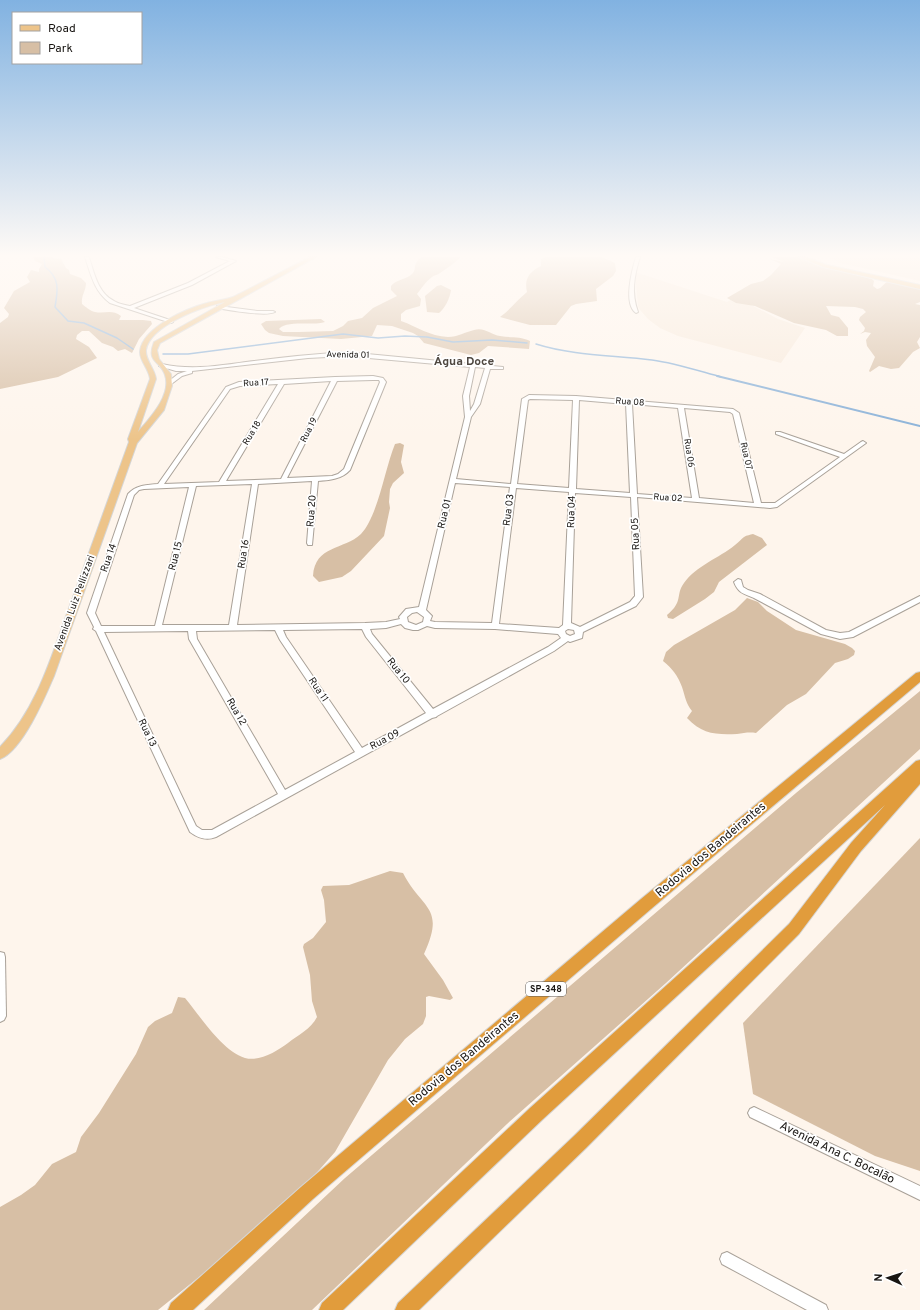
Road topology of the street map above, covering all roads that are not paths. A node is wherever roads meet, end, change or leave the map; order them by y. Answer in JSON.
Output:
{"nodes":[{"id":1,"x":160,"y":318,"type":"edge"},
{"id":2,"x":177,"y":318,"type":"edge"},
{"id":3,"x":194,"y":318,"type":"edge"},
{"id":4,"x":198,"y":318,"type":"edge"},
{"id":5,"x":193,"y":321,"type":"junction"},
{"id":6,"x":171,"y":322,"type":"junction"},
{"id":7,"x":162,"y":366,"type":"junction"},
{"id":8,"x":473,"y":366,"type":"junction"},
{"id":9,"x":488,"y":367,"type":"junction"},
{"id":10,"x":501,"y":368,"type":"dead end"},
{"id":11,"x":196,"y":370,"type":"junction"},
{"id":12,"x":335,"y":379,"type":"junction"},
{"id":13,"x":282,"y":382,"type":"junction"},
{"id":14,"x":170,"y":383,"type":"junction"},
{"id":15,"x":469,"y":384,"type":"junction"},
{"id":16,"x":483,"y":385,"type":"junction"},
{"id":17,"x":466,"y":396,"type":"junction"},
{"id":18,"x":480,"y":396,"type":"junction"},
{"id":19,"x":529,"y":397,"type":"joint"},
{"id":20,"x":576,"y":398,"type":"junction"},
{"id":21,"x":629,"y":402,"type":"junction"},
{"id":22,"x":466,"y":404,"type":"junction"},
{"id":23,"x":476,"y":404,"type":"junction"},
{"id":24,"x":681,"y":406,"type":"junction"},
{"id":25,"x":731,"y":410,"type":"joint"},
{"id":26,"x":141,"y":413,"type":"junction"},
{"id":27,"x":158,"y":414,"type":"junction"},
{"id":28,"x":468,"y":417,"type":"junction"},
{"id":29,"x":778,"y":433,"type":"dead end"},
{"id":30,"x":133,"y":442,"type":"junction"},
{"id":31,"x":863,"y":443,"type":"dead end"},
{"id":32,"x":844,"y":456,"type":"junction"},
{"id":33,"x":315,"y":479,"type":"junction"},
{"id":34,"x":283,"y":481,"type":"junction"},
{"id":35,"x":452,"y":481,"type":"junction"},
{"id":36,"x":255,"y":482,"type":"junction"},
{"id":37,"x":221,"y":484,"type":"junction"},
{"id":38,"x":193,"y":485,"type":"junction"},
{"id":39,"x":160,"y":486,"type":"junction"},
{"id":40,"x":512,"y":486,"type":"junction"},
{"id":41,"x":572,"y":492,"type":"junction"},
{"id":42,"x":634,"y":496,"type":"junction"},
{"id":43,"x":696,"y":500,"type":"junction"},
{"id":44,"x":758,"y":505,"type":"junction"},
{"id":45,"x":310,"y":543,"type":"dead end"},
{"id":46,"x":738,"y":582,"type":"dead end"},
{"id":47,"x":920,"y":599,"type":"edge"},
{"id":48,"x":422,"y":611,"type":"junction"},
{"id":49,"x":403,"y":621,"type":"junction"},
{"id":50,"x":426,"y":623,"type":"junction"},
{"id":51,"x":233,"y":626,"type":"junction"},
{"id":52,"x":366,"y":626,"type":"junction"},
{"id":53,"x":495,"y":626,"type":"junction"},
{"id":54,"x":158,"y":627,"type":"junction"},
{"id":55,"x":191,"y":627,"type":"junction"},
{"id":56,"x":278,"y":627,"type":"junction"},
{"id":57,"x":97,"y":629,"type":"junction"},
{"id":58,"x":579,"y":630,"type":"junction"},
{"id":59,"x":565,"y":632,"type":"junction"},
{"id":60,"x":920,"y":676,"type":"edge"},
{"id":61,"x":433,"y":715,"type":"junction"},
{"id":62,"x":361,"y":753,"type":"junction"},
{"id":63,"x":0,"y":754,"type":"edge"},
{"id":64,"x":920,"y":765,"type":"edge"},
{"id":65,"x":920,"y":775,"type":"edge"},
{"id":66,"x":284,"y":796,"type":"junction"},
{"id":67,"x":200,"y":834,"type":"joint"},
{"id":68,"x":0,"y":957,"type":"edge"},
{"id":69,"x":0,"y":1016,"type":"edge"},
{"id":70,"x":754,"y":1113,"type":"dead end"},
{"id":71,"x":920,"y":1193,"type":"edge"},
{"id":72,"x":727,"y":1259,"type":"dead end"},
{"id":73,"x":178,"y":1310,"type":"edge"},
{"id":74,"x":329,"y":1310,"type":"edge"},
{"id":75,"x":405,"y":1310,"type":"edge"},
{"id":76,"x":821,"y":1310,"type":"edge"}],
"edges":[{"from":1,"to":6,"type":"street"},
{"from":2,"to":6,"type":"main road","name":"Avenida Luiz Pellizzari"},
{"from":3,"to":5,"type":"main road"},
{"from":4,"to":5,"type":"main road","name":"Avenida Luiz Pellizzari"},
{"from":5,"to":7,"type":"main road","name":"Avenida Luiz Pellizzari"},
{"from":6,"to":26,"type":"main road","name":"Avenida Luiz Pellizzari"},
{"from":7,"to":11,"type":"street","name":"Avenida 01"},
{"from":7,"to":14,"type":"main road","name":"Avenida Luiz Pellizzari"},
{"from":8,"to":9,"type":"street","name":"Avenida 01"},
{"from":8,"to":11,"type":"street","name":"Avenida 01"},
{"from":8,"to":15,"type":"street"},
{"from":9,"to":10,"type":"street","name":"Avenida 01"},
{"from":9,"to":16,"type":"street"},
{"from":11,"to":14,"type":"street","name":"Avenida 01"},
{"from":12,"to":13,"type":"street","name":"Rua 17"},
{"from":12,"to":33,"type":"street","name":"Rua 17"},
{"from":12,"to":34,"type":"street","name":"Rua 19"},
{"from":13,"to":37,"type":"street","name":"Rua 18"},
{"from":13,"to":39,"type":"street","name":"Rua 17"},
{"from":14,"to":27,"type":"main road","name":"Avenida Luiz Pellizzari"},
{"from":15,"to":16,"type":"street"},
{"from":15,"to":17,"type":"street"},
{"from":16,"to":18,"type":"street"},
{"from":17,"to":18,"type":"street"},
{"from":17,"to":22,"type":"street"},
{"from":18,"to":23,"type":"street"},
{"from":19,"to":20,"type":"street","name":"Rua 08"},
{"from":19,"to":40,"type":"street","name":"Rua 03"},
{"from":20,"to":21,"type":"street","name":"Rua 08"},
{"from":20,"to":41,"type":"street","name":"Rua 04"},
{"from":21,"to":24,"type":"street","name":"Rua 08"},
{"from":21,"to":42,"type":"street","name":"Rua 05"},
{"from":22,"to":23,"type":"street"},
{"from":22,"to":28,"type":"street"},
{"from":23,"to":28,"type":"street"},
{"from":24,"to":25,"type":"street","name":"Rua 08"},
{"from":24,"to":43,"type":"street","name":"Rua 06"},
{"from":25,"to":44,"type":"street","name":"Rua 07"},
{"from":26,"to":27,"type":"main road"},
{"from":26,"to":30,"type":"main road","name":"Avenida Luiz Pellizzari"},
{"from":27,"to":30,"type":"main road","name":"Avenida Luiz Pellizzari"},
{"from":28,"to":35,"type":"street","name":"Rua 01"},
{"from":29,"to":32,"type":"street"},
{"from":30,"to":63,"type":"main road","name":"Avenida Luiz Pellizzari"},
{"from":31,"to":32,"type":"street","name":"Rua 02"},
{"from":32,"to":44,"type":"street","name":"Rua 02"},
{"from":33,"to":34,"type":"street"},
{"from":33,"to":45,"type":"street","name":"Rua 20"},
{"from":34,"to":36,"type":"street"},
{"from":35,"to":40,"type":"street","name":"Rua 02"},
{"from":35,"to":48,"type":"street","name":"Rua 01"},
{"from":36,"to":37,"type":"street"},
{"from":36,"to":51,"type":"street","name":"Rua 16"},
{"from":37,"to":38,"type":"street"},
{"from":38,"to":39,"type":"street"},
{"from":38,"to":54,"type":"street","name":"Rua 15"},
{"from":39,"to":57,"type":"street","name":"Rua 14"},
{"from":40,"to":41,"type":"street","name":"Rua 02"},
{"from":40,"to":53,"type":"street","name":"Rua 03"},
{"from":41,"to":42,"type":"street","name":"Rua 02"},
{"from":41,"to":59,"type":"street","name":"Rua 04"},
{"from":42,"to":43,"type":"street","name":"Rua 02"},
{"from":42,"to":58,"type":"street","name":"Rua 05"},
{"from":43,"to":44,"type":"street","name":"Rua 02"},
{"from":46,"to":47,"type":"street"},
{"from":48,"to":49,"type":"street"},
{"from":48,"to":50,"type":"street"},
{"from":49,"to":50,"type":"street"},
{"from":49,"to":52,"type":"street"},
{"from":50,"to":53,"type":"street"},
{"from":51,"to":55,"type":"street"},
{"from":51,"to":56,"type":"street"},
{"from":52,"to":56,"type":"street"},
{"from":52,"to":61,"type":"street","name":"Rua 10"},
{"from":53,"to":59,"type":"street"},
{"from":54,"to":55,"type":"street"},
{"from":54,"to":57,"type":"street"},
{"from":55,"to":66,"type":"street","name":"Rua 12"},
{"from":56,"to":62,"type":"street","name":"Rua 11"},
{"from":57,"to":67,"type":"street","name":"Rua 13"},
{"from":58,"to":59,"type":"street"},
{"from":58,"to":59,"type":"street","name":"Rua 05"},
{"from":59,"to":61,"type":"street","name":"Rua 09"},
{"from":60,"to":73,"type":"highway","name":"Rodovia dos Bandeirantes","number":"SP-348"},
{"from":61,"to":62,"type":"street","name":"Rua 09"},
{"from":62,"to":66,"type":"street","name":"Rua 09"},
{"from":64,"to":74,"type":"highway"},
{"from":65,"to":75,"type":"highway"},
{"from":66,"to":67,"type":"street","name":"Rua 09"},
{"from":68,"to":69,"type":"street"},
{"from":70,"to":71,"type":"street","name":"Avenida Ana C. Bocalão"},
{"from":72,"to":76,"type":"street"}]}
